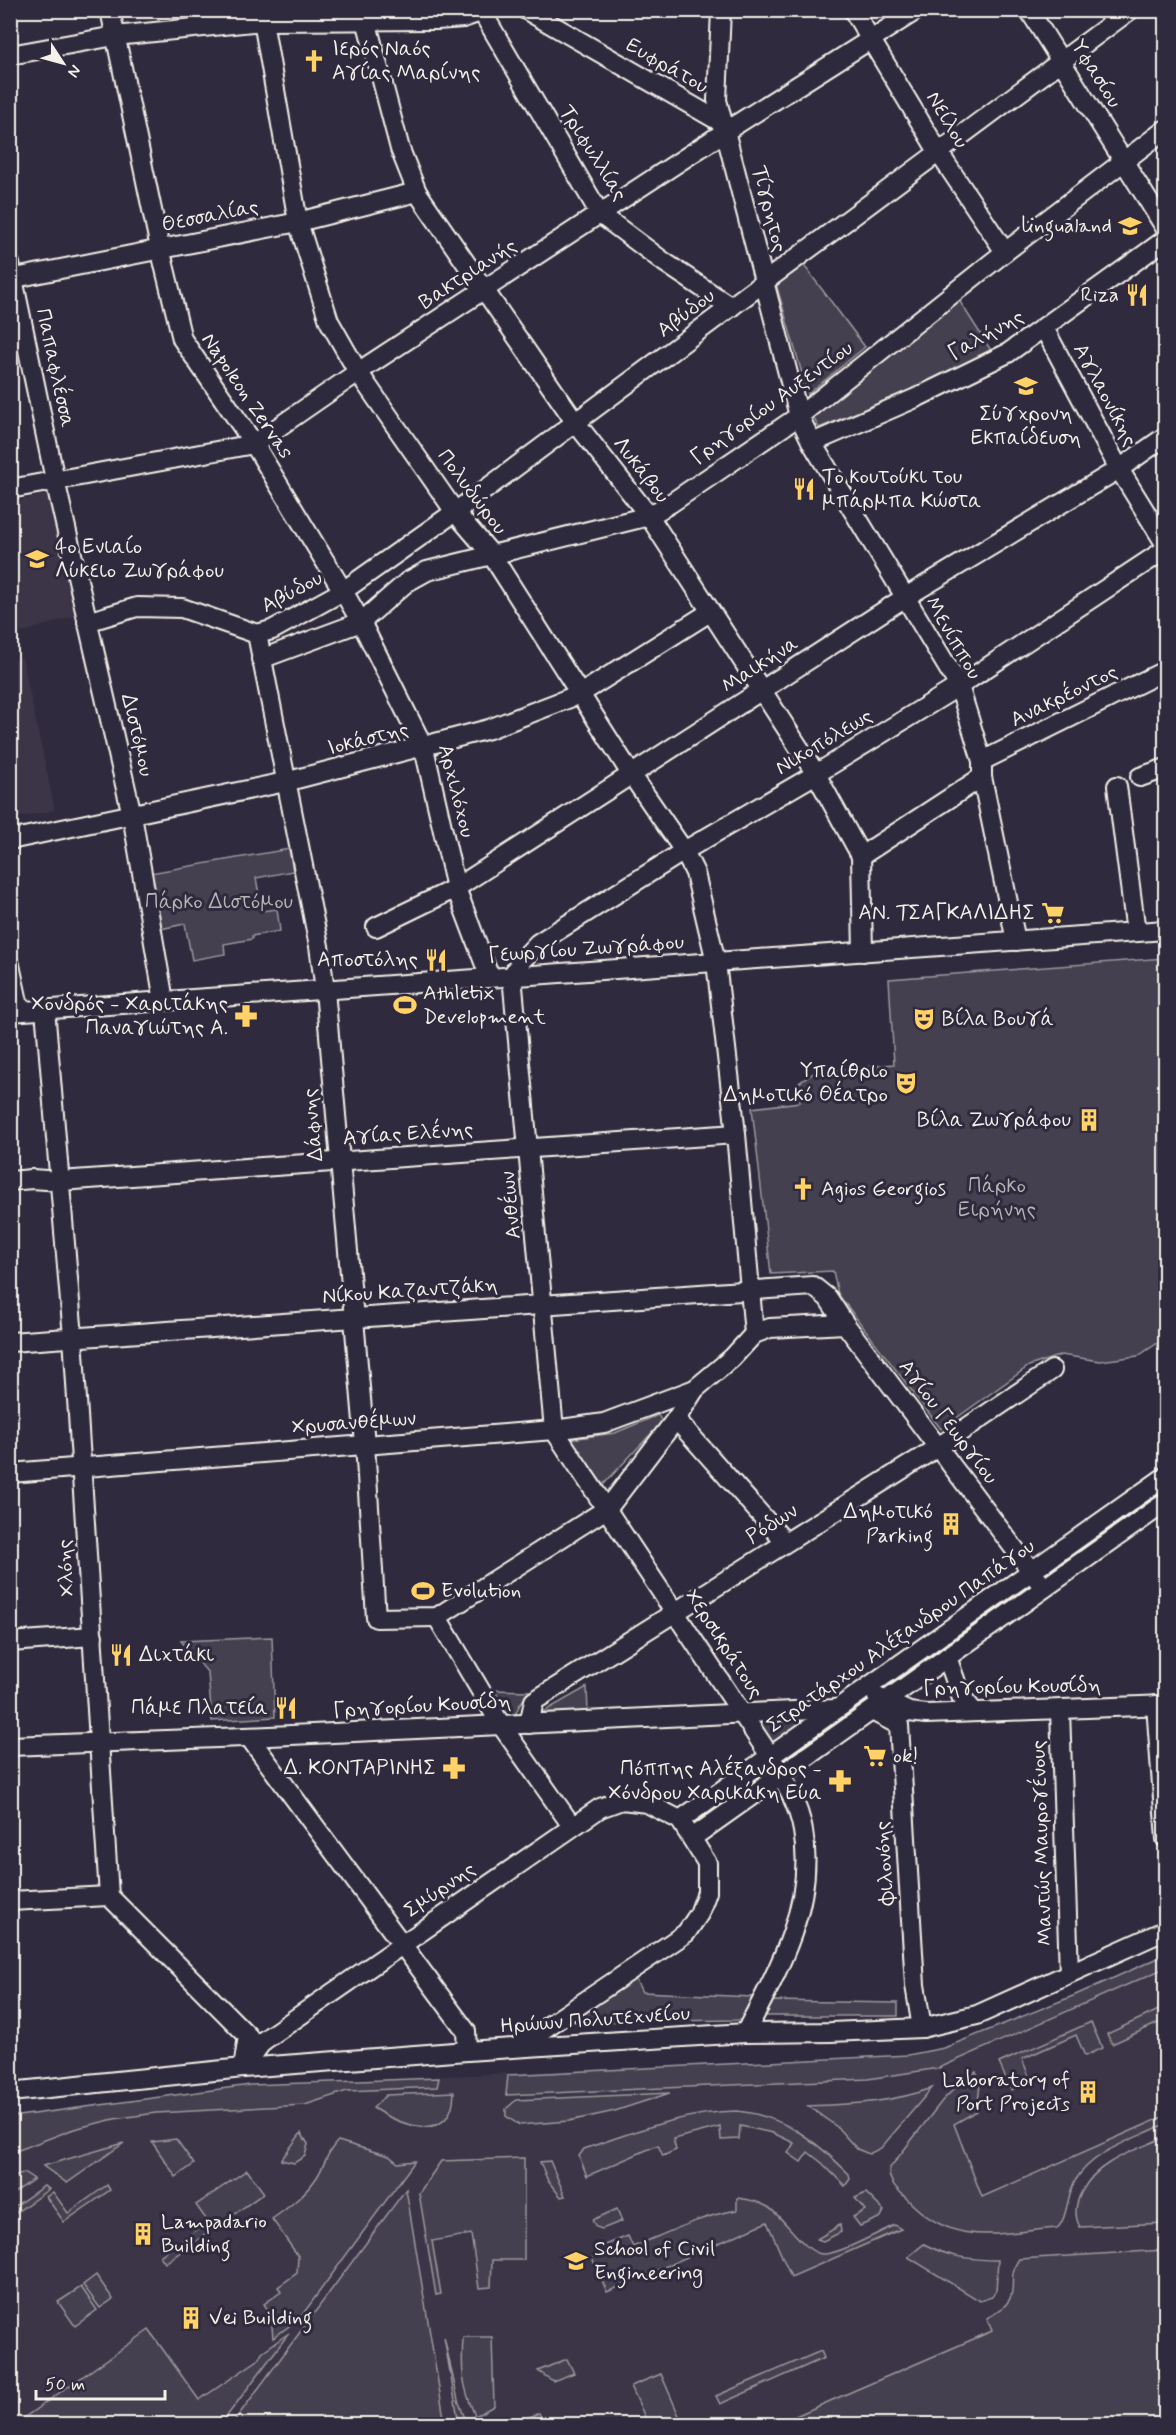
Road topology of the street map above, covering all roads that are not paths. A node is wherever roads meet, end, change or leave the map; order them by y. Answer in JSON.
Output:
{"nodes":[{"id":1,"x":110,"y":10,"type":"edge"},
{"id":2,"x":526,"y":10,"type":"edge"},
{"id":3,"x":721,"y":10,"type":"edge"},
{"id":4,"x":853,"y":10,"type":"edge"},
{"id":5,"x":917,"y":10,"type":"edge"},
{"id":6,"x":1029,"y":10,"type":"edge"},
{"id":7,"x":1131,"y":10,"type":"edge"},
{"id":8,"x":483,"y":11,"type":"edge"},
{"id":9,"x":366,"y":20,"type":"junction"},
{"id":10,"x":263,"y":21,"type":"junction"},
{"id":11,"x":115,"y":36,"type":"junction"},
{"id":12,"x":872,"y":40,"type":"junction"},
{"id":13,"x":10,"y":55,"type":"edge"},
{"id":14,"x":1062,"y":62,"type":"junction"},
{"id":15,"x":725,"y":127,"type":"junction"},
{"id":16,"x":1166,"y":129,"type":"edge"},
{"id":17,"x":939,"y":153,"type":"junction"},
{"id":18,"x":1124,"y":161,"type":"junction"},
{"id":19,"x":417,"y":192,"type":"junction"},
{"id":20,"x":600,"y":214,"type":"junction"},
{"id":21,"x":298,"y":222,"type":"junction"},
{"id":22,"x":1166,"y":229,"type":"edge"},
{"id":23,"x":1166,"y":239,"type":"edge"},
{"id":24,"x":160,"y":248,"type":"junction"},
{"id":25,"x":1005,"y":252,"type":"junction"},
{"id":26,"x":11,"y":274,"type":"edge"},
{"id":27,"x":765,"y":283,"type":"junction"},
{"id":28,"x":486,"y":290,"type":"junction"},
{"id":29,"x":731,"y":307,"type":"junction"},
{"id":30,"x":1044,"y":328,"type":"junction"},
{"id":31,"x":358,"y":372,"type":"junction"},
{"id":32,"x":799,"y":416,"type":"junction"},
{"id":33,"x":576,"y":423,"type":"junction"},
{"id":34,"x":1166,"y":435,"type":"edge"},
{"id":35,"x":812,"y":443,"type":"junction"},
{"id":36,"x":254,"y":444,"type":"junction"},
{"id":37,"x":1119,"y":469,"type":"junction"},
{"id":38,"x":56,"y":480,"type":"junction"},
{"id":39,"x":10,"y":489,"type":"edge"},
{"id":40,"x":455,"y":512,"type":"junction"},
{"id":41,"x":649,"y":516,"type":"junction"},
{"id":42,"x":1166,"y":545,"type":"edge"},
{"id":43,"x":1166,"y":549,"type":"edge"},
{"id":44,"x":491,"y":554,"type":"junction"},
{"id":45,"x":343,"y":591,"type":"junction"},
{"id":46,"x":904,"y":598,"type":"junction"},
{"id":47,"x":710,"y":612,"type":"junction"},
{"id":48,"x":87,"y":622,"type":"junction"},
{"id":49,"x":361,"y":622,"type":"junction"},
{"id":50,"x":257,"y":634,"type":"junction"},
{"id":51,"x":261,"y":659,"type":"junction"},
{"id":52,"x":1166,"y":670,"type":"edge"},
{"id":53,"x":959,"y":686,"type":"junction"},
{"id":54,"x":762,"y":692,"type":"junction"},
{"id":55,"x":580,"y":694,"type":"junction"},
{"id":56,"x":423,"y":748,"type":"junction"},
{"id":57,"x":1166,"y":768,"type":"edge"},
{"id":58,"x":982,"y":769,"type":"junction"},
{"id":59,"x":631,"y":774,"type":"junction"},
{"id":60,"x":816,"y":774,"type":"junction"},
{"id":61,"x":1140,"y":777,"type":"dead end"},
{"id":62,"x":285,"y":782,"type":"junction"},
{"id":63,"x":1118,"y":786,"type":"dead end"},
{"id":64,"x":132,"y":815,"type":"junction"},
{"id":65,"x":10,"y":840,"type":"edge"},
{"id":66,"x":684,"y":851,"type":"junction"},
{"id":67,"x":861,"y":856,"type":"junction"},
{"id":68,"x":456,"y":888,"type":"junction"},
{"id":69,"x":376,"y":927,"type":"dead end"},
{"id":70,"x":1166,"y":930,"type":"edge"},
{"id":71,"x":1136,"y":932,"type":"junction"},
{"id":72,"x":1016,"y":941,"type":"junction"},
{"id":73,"x":863,"y":952,"type":"junction"},
{"id":74,"x":716,"y":962,"type":"junction"},
{"id":75,"x":10,"y":965,"type":"edge"},
{"id":76,"x":512,"y":976,"type":"junction"},
{"id":77,"x":490,"y":978,"type":"junction"},
{"id":78,"x":326,"y":990,"type":"junction"},
{"id":79,"x":165,"y":1001,"type":"junction"},
{"id":80,"x":45,"y":1010,"type":"junction"},
{"id":81,"x":15,"y":1011,"type":"edge"},
{"id":82,"x":736,"y":1134,"type":"junction"},
{"id":83,"x":528,"y":1148,"type":"junction"},
{"id":84,"x":339,"y":1162,"type":"junction"},
{"id":85,"x":10,"y":1181,"type":"edge"},
{"id":86,"x":60,"y":1181,"type":"junction"},
{"id":87,"x":813,"y":1286,"type":"joint"},
{"id":88,"x":751,"y":1290,"type":"junction"},
{"id":89,"x":542,"y":1305,"type":"junction"},
{"id":90,"x":353,"y":1318,"type":"junction"},
{"id":91,"x":845,"y":1324,"type":"junction"},
{"id":92,"x":754,"y":1334,"type":"junction"},
{"id":93,"x":74,"y":1337,"type":"junction"},
{"id":94,"x":10,"y":1342,"type":"edge"},
{"id":95,"x":1052,"y":1370,"type":"dead end"},
{"id":96,"x":695,"y":1389,"type":"junction"},
{"id":97,"x":676,"y":1419,"type":"junction"},
{"id":98,"x":554,"y":1430,"type":"junction"},
{"id":99,"x":365,"y":1444,"type":"junction"},
{"id":100,"x":938,"y":1447,"type":"junction"},
{"id":101,"x":82,"y":1466,"type":"junction"},
{"id":102,"x":10,"y":1473,"type":"edge"},
{"id":103,"x":1166,"y":1476,"type":"edge"},
{"id":104,"x":1166,"y":1502,"type":"edge"},
{"id":105,"x":608,"y":1509,"type":"junction"},
{"id":106,"x":785,"y":1542,"type":"junction"},
{"id":107,"x":1031,"y":1571,"type":"junction"},
{"id":108,"x":1044,"y":1588,"type":"junction"},
{"id":109,"x":676,"y":1612,"type":"junction"},
{"id":110,"x":437,"y":1617,"type":"junction"},
{"id":111,"x":93,"y":1636,"type":"junction"},
{"id":112,"x":10,"y":1642,"type":"edge"},
{"id":113,"x":947,"y":1657,"type":"junction"},
{"id":114,"x":864,"y":1690,"type":"junction"},
{"id":115,"x":1161,"y":1705,"type":"edge"},
{"id":116,"x":878,"y":1706,"type":"junction"},
{"id":117,"x":836,"y":1709,"type":"junction"},
{"id":118,"x":1060,"y":1710,"type":"junction"},
{"id":119,"x":741,"y":1712,"type":"junction"},
{"id":120,"x":974,"y":1712,"type":"junction"},
{"id":121,"x":529,"y":1724,"type":"junction"},
{"id":122,"x":501,"y":1725,"type":"junction"},
{"id":123,"x":249,"y":1737,"type":"junction"},
{"id":124,"x":100,"y":1743,"type":"junction"},
{"id":125,"x":10,"y":1746,"type":"edge"},
{"id":126,"x":770,"y":1756,"type":"junction"},
{"id":127,"x":781,"y":1775,"type":"junction"},
{"id":128,"x":680,"y":1820,"type":"junction"},
{"id":129,"x":572,"y":1826,"type":"junction"},
{"id":130,"x":692,"y":1838,"type":"junction"},
{"id":131,"x":1166,"y":1839,"type":"edge"},
{"id":132,"x":109,"y":1896,"type":"junction"},
{"id":133,"x":10,"y":1902,"type":"edge"},
{"id":134,"x":1166,"y":1930,"type":"edge"},
{"id":135,"x":402,"y":1943,"type":"junction"},
{"id":136,"x":1069,"y":1973,"type":"junction"},
{"id":137,"x":922,"y":2028,"type":"junction"},
{"id":138,"x":745,"y":2033,"type":"junction"},
{"id":139,"x":516,"y":2048,"type":"junction"},
{"id":140,"x":467,"y":2051,"type":"junction"},
{"id":141,"x":243,"y":2068,"type":"junction"},
{"id":142,"x":10,"y":2092,"type":"edge"}],
"edges":[{"from":1,"to":11,"type":"street","name":"Napoleon Zervas"},
{"from":2,"to":15,"type":"street","name":"Ευφράτου"},
{"from":3,"to":15,"type":"street","name":"Τίγρητος"},
{"from":4,"to":12,"type":"street","name":"Νείλου"},
{"from":5,"to":12,"type":"street","name":"Βακτριανής"},
{"from":6,"to":14,"type":"street","name":"Υφασίου"},
{"from":7,"to":14,"type":"street","name":"Αβύδου"},
{"from":8,"to":9,"type":"street"},
{"from":8,"to":20,"type":"street","name":"Τριφυλλίας"},
{"from":9,"to":10,"type":"street"},
{"from":9,"to":19,"type":"street","name":"Λυκάβου"},
{"from":10,"to":11,"type":"street"},
{"from":10,"to":21,"type":"street","name":"Πολυδώρου"},
{"from":11,"to":13,"type":"street"},
{"from":11,"to":24,"type":"street","name":"Napoleon Zervas"},
{"from":12,"to":15,"type":"street","name":"Βακτριανής"},
{"from":12,"to":17,"type":"street","name":"Νείλου"},
{"from":14,"to":17,"type":"street","name":"Αβύδου"},
{"from":14,"to":18,"type":"street","name":"Υφασίου"},
{"from":15,"to":20,"type":"street","name":"Βακτριανής"},
{"from":15,"to":27,"type":"street","name":"Τίγρητος"},
{"from":16,"to":18,"type":"street","name":"Γρηγορίου Αυξεντίου"},
{"from":17,"to":25,"type":"street","name":"Νείλου"},
{"from":17,"to":27,"type":"street","name":"Αβύδου"},
{"from":18,"to":22,"type":"street","name":"Υφασίου"},
{"from":18,"to":25,"type":"street","name":"Γρηγορίου Αυξεντίου"},
{"from":19,"to":21,"type":"street","name":"Θεσσαλίας"},
{"from":19,"to":28,"type":"street","name":"Λυκάβου"},
{"from":20,"to":28,"type":"street","name":"Βακτριανής"},
{"from":20,"to":29,"type":"street","name":"Τριφυλλίας"},
{"from":21,"to":24,"type":"street","name":"Θεσσαλίας"},
{"from":21,"to":31,"type":"street","name":"Πολυδώρου"},
{"from":23,"to":30,"type":"street","name":"Γαλήνης"},
{"from":24,"to":26,"type":"street","name":"Θεσσαλίας"},
{"from":24,"to":36,"type":"street","name":"Napoleon Zervas"},
{"from":25,"to":32,"type":"street","name":"Γρηγορίου Αυξεντίου"},
{"from":26,"to":38,"type":"street","name":"Παπαφλέσσα"},
{"from":27,"to":29,"type":"street","name":"Αβύδου"},
{"from":27,"to":32,"type":"street","name":"Τίγρητος"},
{"from":28,"to":31,"type":"street","name":"Βακτριανής"},
{"from":28,"to":33,"type":"street","name":"Λυκάβου"},
{"from":29,"to":33,"type":"street","name":"Αβύδου"},
{"from":30,"to":35,"type":"street","name":"Γαλήνης"},
{"from":30,"to":37,"type":"street","name":"Αγλαονίκης"},
{"from":31,"to":36,"type":"street","name":"Βακτριανής"},
{"from":31,"to":40,"type":"street","name":"Πολυδώρου"},
{"from":32,"to":35,"type":"street","name":"Μενίππου"},
{"from":32,"to":41,"type":"street","name":"Γρηγορίου Αυξεντίου"},
{"from":33,"to":40,"type":"street","name":"Αβύδου"},
{"from":33,"to":41,"type":"street","name":"Λυκάβου"},
{"from":34,"to":37,"type":"street","name":"Μαικήνα"},
{"from":35,"to":46,"type":"street","name":"Μενίππου"},
{"from":36,"to":38,"type":"street","name":"Βακτριανής"},
{"from":36,"to":45,"type":"street","name":"Napoleon Zervas"},
{"from":37,"to":42,"type":"street","name":"Αγλαονίκης"},
{"from":37,"to":46,"type":"street","name":"Μαικήνα"},
{"from":38,"to":39,"type":"street","name":"Βακτριανής"},
{"from":38,"to":48,"type":"street","name":"Διστόμου"},
{"from":40,"to":44,"type":"street","name":"Πολυδώρου"},
{"from":40,"to":45,"type":"street","name":"Αβύδου"},
{"from":41,"to":44,"type":"street","name":"Γρηγορίου Αυξεντίου"},
{"from":41,"to":47,"type":"street","name":"Λυκάβου"},
{"from":43,"to":53,"type":"street","name":"Νικοπόλεως"},
{"from":44,"to":49,"type":"street","name":"Γρηγορίου Αυξεντίου"},
{"from":44,"to":55,"type":"street","name":"Πολυδώρου"},
{"from":45,"to":49,"type":"street","name":"Napoleon Zervas"},
{"from":45,"to":50,"type":"street","name":"Αβύδου"},
{"from":46,"to":53,"type":"street","name":"Μενίππου"},
{"from":46,"to":54,"type":"street","name":"Μαικήνα"},
{"from":47,"to":54,"type":"street","name":"Λυκάβου"},
{"from":47,"to":55,"type":"street","name":"Ιοκάστης"},
{"from":48,"to":50,"type":"street"},
{"from":48,"to":64,"type":"street","name":"Διστόμου"},
{"from":49,"to":51,"type":"street"},
{"from":49,"to":56,"type":"street","name":"Αρχιλόχου"},
{"from":50,"to":51,"type":"street","name":"Δάφνης"},
{"from":51,"to":62,"type":"street","name":"Δάφνης"},
{"from":52,"to":58,"type":"street","name":"Ανακρέοντος"},
{"from":53,"to":58,"type":"street","name":"Μενίππου"},
{"from":53,"to":60,"type":"street","name":"Νικοπόλεως"},
{"from":54,"to":59,"type":"street","name":"Μαικήνα"},
{"from":54,"to":60,"type":"street","name":"Λυκάβου"},
{"from":55,"to":56,"type":"street","name":"Ιοκάστης"},
{"from":55,"to":59,"type":"street","name":"Πολυδώρου"},
{"from":56,"to":62,"type":"street","name":"Ιοκάστης"},
{"from":56,"to":68,"type":"street","name":"Αρχιλόχου"},
{"from":57,"to":61,"type":"street"},
{"from":58,"to":67,"type":"street","name":"Ανακρέοντος"},
{"from":58,"to":72,"type":"street","name":"Μενίππου"},
{"from":59,"to":66,"type":"street","name":"Πολυδώρου"},
{"from":59,"to":68,"type":"street","name":"Μαικήνα"},
{"from":60,"to":66,"type":"street","name":"Νικοπόλεως"},
{"from":60,"to":67,"type":"street","name":"Λυκάβου"},
{"from":62,"to":64,"type":"street","name":"Ιοκάστης"},
{"from":62,"to":78,"type":"street","name":"Δάφνης"},
{"from":63,"to":71,"type":"street"},
{"from":64,"to":65,"type":"street","name":"Ιοκάστης"},
{"from":64,"to":79,"type":"street","name":"Διστόμου"},
{"from":66,"to":74,"type":"street","name":"Πολυδώρου"},
{"from":66,"to":76,"type":"street","name":"Νικοπόλεως"},
{"from":67,"to":73,"type":"street","name":"Λυκάβου"},
{"from":68,"to":69,"type":"street","name":"Μαικήνα"},
{"from":68,"to":77,"type":"street","name":"Αρχιλόχου"},
{"from":70,"to":71,"type":"street","name":"Γεωργίου Ζωγράφου"},
{"from":71,"to":72,"type":"street","name":"Γεωργίου Ζωγράφου"},
{"from":72,"to":73,"type":"street","name":"Γεωργίου Ζωγράφου"},
{"from":73,"to":74,"type":"street","name":"Γεωργίου Ζωγράφου"},
{"from":74,"to":76,"type":"street","name":"Γεωργίου Ζωγράφου"},
{"from":74,"to":82,"type":"street"},
{"from":75,"to":81,"type":"street"},
{"from":76,"to":77,"type":"street","name":"Γεωργίου Ζωγράφου"},
{"from":76,"to":83,"type":"street","name":"Ανθέων"},
{"from":77,"to":78,"type":"street","name":"Γεωργίου Ζωγράφου"},
{"from":78,"to":79,"type":"street","name":"Γεωργίου Ζωγράφου"},
{"from":78,"to":84,"type":"street","name":"Δάφνης"},
{"from":79,"to":80,"type":"street","name":"Γεωργίου Ζωγράφου"},
{"from":80,"to":81,"type":"street","name":"Γεωργίου Ζωγράφου"},
{"from":80,"to":86,"type":"street","name":"Χλόης"},
{"from":82,"to":83,"type":"street","name":"Αγίας Ελένης"},
{"from":82,"to":88,"type":"street"},
{"from":83,"to":84,"type":"street","name":"Αγίας Ελένης"},
{"from":83,"to":89,"type":"street","name":"Ανθέων"},
{"from":84,"to":86,"type":"street","name":"Αγίας Ελένης"},
{"from":84,"to":90,"type":"street","name":"Δάφνης"},
{"from":85,"to":86,"type":"street","name":"Αγίας Ελένης"},
{"from":86,"to":93,"type":"street","name":"Χλόης"},
{"from":87,"to":88,"type":"street","name":"Νίκου Καζαντζάκη"},
{"from":87,"to":91,"type":"street","name":"Αγίου Γεωργίου"},
{"from":88,"to":89,"type":"street","name":"Νίκου Καζαντζάκη"},
{"from":88,"to":92,"type":"street"},
{"from":89,"to":90,"type":"street","name":"Νίκου Καζαντζάκη"},
{"from":89,"to":98,"type":"street","name":"Ανθέων"},
{"from":90,"to":93,"type":"street","name":"Νίκου Καζαντζάκη"},
{"from":90,"to":99,"type":"street","name":"Δάφνης"},
{"from":91,"to":92,"type":"street"},
{"from":91,"to":100,"type":"street","name":"Αγίου Γεωργίου"},
{"from":92,"to":96,"type":"street"},
{"from":93,"to":94,"type":"street","name":"Νίκου Καζαντζάκη"},
{"from":93,"to":101,"type":"street","name":"Χλόης"},
{"from":95,"to":100,"type":"street","name":"Ρόδων"},
{"from":96,"to":97,"type":"street"},
{"from":96,"to":98,"type":"street","name":"Χρυσανθέμων"},
{"from":97,"to":105,"type":"street"},
{"from":97,"to":106,"type":"street"},
{"from":98,"to":99,"type":"street","name":"Χρυσανθέμων"},
{"from":98,"to":105,"type":"street","name":"Χερσικράτους"},
{"from":99,"to":101,"type":"street","name":"Χρυσανθέμων"},
{"from":99,"to":110,"type":"street","name":"Δάφνης"},
{"from":100,"to":106,"type":"street","name":"Ρόδων"},
{"from":100,"to":107,"type":"street","name":"Αγίου Γεωργίου"},
{"from":101,"to":102,"type":"street","name":"Χρυσανθέμων"},
{"from":101,"to":111,"type":"street","name":"Χλόης"},
{"from":103,"to":107,"type":"street","name":"Στρατάρχου Αλέξανδρου Παπάγου"},
{"from":104,"to":108,"type":"street","name":"Στρατάρχου Αλέξανδρου Παπάγου"},
{"from":105,"to":109,"type":"street","name":"Χερσικράτους"},
{"from":105,"to":110,"type":"street"},
{"from":106,"to":109,"type":"street","name":"Ρόδων"},
{"from":107,"to":108,"type":"street","name":"Αγίου Γεωργίου"},
{"from":107,"to":114,"type":"street","name":"Στρατάρχου Αλέξανδρου Παπάγου"},
{"from":108,"to":113,"type":"street","name":"Στρατάρχου Αλέξανδρου Παπάγου"},
{"from":109,"to":119,"type":"street","name":"Χερσικράτους"},
{"from":109,"to":121,"type":"street","name":"Ρόδων"},
{"from":110,"to":122,"type":"street"},
{"from":111,"to":112,"type":"street"},
{"from":111,"to":124,"type":"street","name":"Χλόης"},
{"from":113,"to":116,"type":"street","name":"Στρατάρχου Αλέξανδρου Παπάγου"},
{"from":113,"to":120,"type":"street"},
{"from":114,"to":116,"type":"street","name":"Γρηγορίου Κουσίδη"},
{"from":114,"to":117,"type":"street","name":"Στρατάρχου Αλέξανδρου Παπάγου"},
{"from":115,"to":118,"type":"street","name":"Γρηγορίου Κουσίδη"},
{"from":115,"to":131,"type":"street"},
{"from":116,"to":120,"type":"street","name":"Γρηγορίου Κουσίδη"},
{"from":116,"to":127,"type":"street","name":"Στρατάρχου Αλέξανδρου Παπάγου"},
{"from":116,"to":137,"type":"street","name":"Φιλονόης"},
{"from":117,"to":119,"type":"street","name":"Γρηγορίου Κουσίδη"},
{"from":117,"to":126,"type":"street","name":"Στρατάρχου Αλέξανδρου Παπάγου"},
{"from":118,"to":120,"type":"street","name":"Γρηγορίου Κουσίδη"},
{"from":118,"to":136,"type":"street","name":"Μαντώς Μαυρογένους"},
{"from":119,"to":121,"type":"street","name":"Γρηγορίου Κουσίδη"},
{"from":119,"to":126,"type":"street","name":"Χερσικράτους"},
{"from":121,"to":122,"type":"street","name":"Γρηγορίου Κουσίδη"},
{"from":122,"to":123,"type":"street","name":"Γρηγορίου Κουσίδη"},
{"from":122,"to":129,"type":"street"},
{"from":123,"to":124,"type":"street","name":"Γρηγορίου Κουσίδη"},
{"from":123,"to":135,"type":"street"},
{"from":124,"to":125,"type":"street","name":"Γρηγορίου Κουσίδη"},
{"from":124,"to":132,"type":"street","name":"Χλόης"},
{"from":126,"to":127,"type":"street","name":"Χερσικράτους"},
{"from":126,"to":128,"type":"street","name":"Στρατάρχου Αλέξανδρου Παπάγου"},
{"from":127,"to":130,"type":"street","name":"Στρατάρχου Αλέξανδρου Παπάγου"},
{"from":127,"to":138,"type":"street","name":"Χερσικράτους"},
{"from":128,"to":129,"type":"street","name":"Σμύρνης"},
{"from":128,"to":130,"type":"street"},
{"from":129,"to":135,"type":"street","name":"Σμύρνης"},
{"from":130,"to":139,"type":"street"},
{"from":132,"to":133,"type":"street"},
{"from":132,"to":141,"type":"street"},
{"from":134,"to":136,"type":"street","name":"Ηρώων Πολυτεχνείου"},
{"from":135,"to":140,"type":"street"},
{"from":135,"to":141,"type":"street","name":"Σμύρνης"},
{"from":136,"to":137,"type":"street","name":"Ηρώων Πολυτεχνείου"},
{"from":137,"to":138,"type":"street","name":"Ηρώων Πολυτεχνείου"},
{"from":138,"to":139,"type":"street","name":"Ηρώων Πολυτεχνείου"},
{"from":139,"to":140,"type":"street","name":"Ηρώων Πολυτεχνείου"},
{"from":140,"to":141,"type":"street","name":"Ηρώων Πολυτεχνείου"},
{"from":141,"to":142,"type":"street","name":"Ηρώων Πολυτεχνείου"}]}
